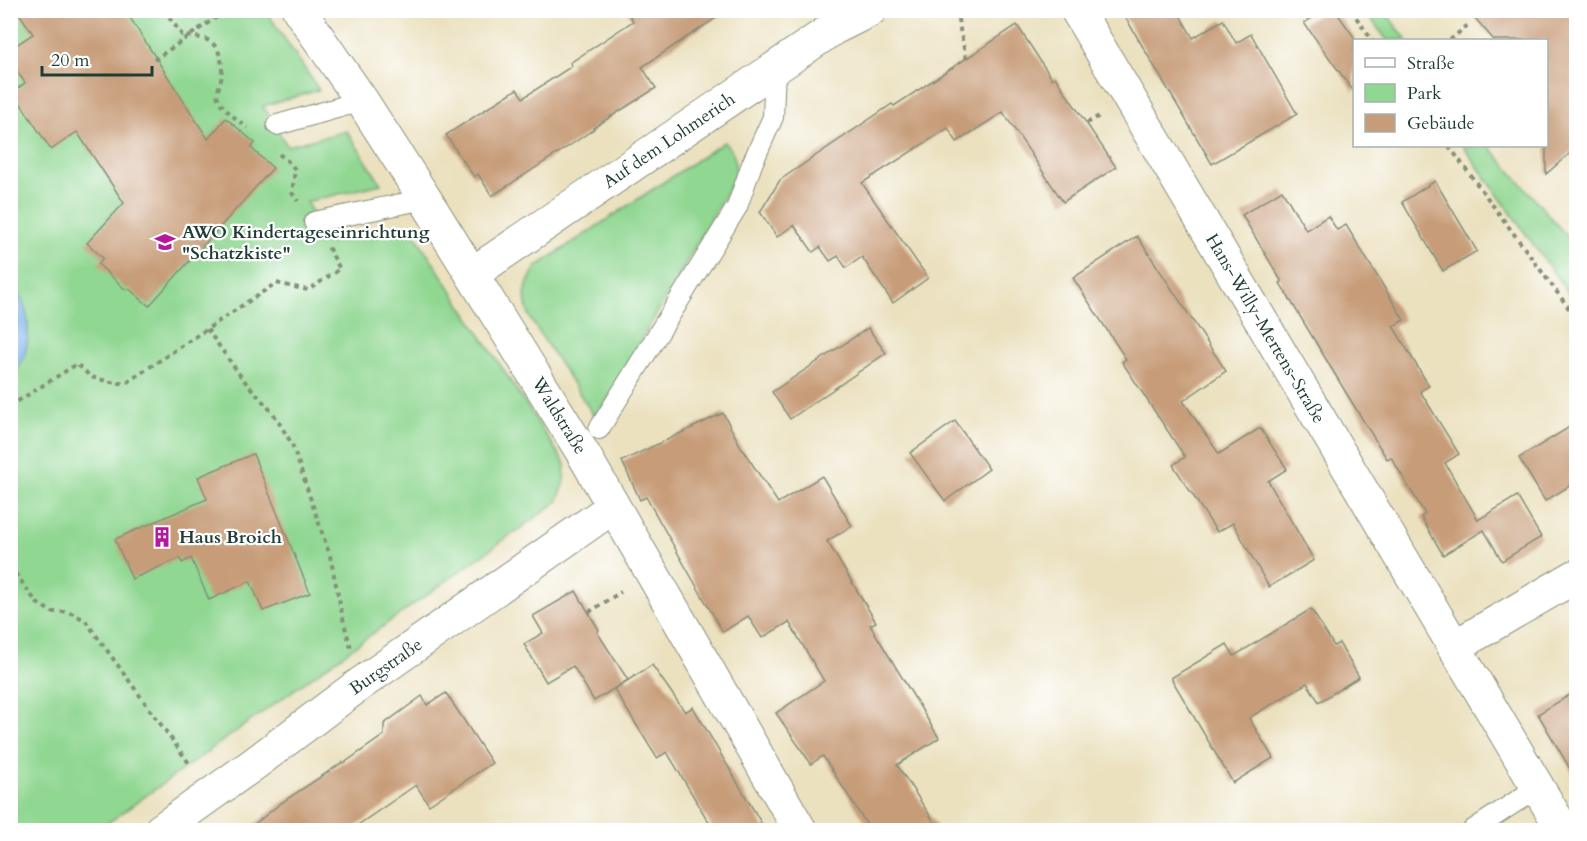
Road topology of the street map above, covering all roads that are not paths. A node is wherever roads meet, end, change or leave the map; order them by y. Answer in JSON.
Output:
{"nodes":[{"id":1,"x":299,"y":10,"type":"edge"},
{"id":2,"x":870,"y":10,"type":"edge"},
{"id":3,"x":1077,"y":10,"type":"edge"},
{"id":4,"x":775,"y":68,"type":"junction"},
{"id":5,"x":362,"y":101,"type":"junction"},
{"id":6,"x":278,"y":125,"type":"dead end"},
{"id":7,"x":425,"y":199,"type":"junction"},
{"id":8,"x":314,"y":222,"type":"road end"},
{"id":9,"x":472,"y":274,"type":"junction"},
{"id":10,"x":599,"y":429,"type":"dead end"},
{"id":11,"x":613,"y":507,"type":"junction"},
{"id":12,"x":1576,"y":576,"type":"edge"},
{"id":13,"x":1454,"y":647,"type":"junction"},
{"id":14,"x":1538,"y":787,"type":"junction"},
{"id":15,"x":795,"y":829,"type":"edge"},
{"id":16,"x":161,"y":831,"type":"edge"},
{"id":17,"x":1473,"y":831,"type":"edge"},
{"id":18,"x":1563,"y":831,"type":"edge"}],
"edges":[{"from":1,"to":5,"type":"street","name":"Waldstraße"},
{"from":2,"to":4,"type":"street","name":"Auf dem Lohmerich"},
{"from":3,"to":13,"type":"street","name":"Hans-Willy-Mertens-Straße"},
{"from":4,"to":9,"type":"street","name":"Auf dem Lohmerich"},
{"from":4,"to":10,"type":"lane"},
{"from":5,"to":6,"type":"lane"},
{"from":5,"to":7,"type":"street","name":"Waldstraße"},
{"from":7,"to":8,"type":"lane"},
{"from":7,"to":9,"type":"street","name":"Waldstraße"},
{"from":9,"to":11,"type":"street","name":"Waldstraße"},
{"from":11,"to":15,"type":"street","name":"Waldstraße"},
{"from":11,"to":16,"type":"street","name":"Burgstraße"},
{"from":12,"to":13,"type":"street"},
{"from":13,"to":14,"type":"street","name":"Hans-Willy-Mertens-Straße"},
{"from":14,"to":17,"type":"lane"},
{"from":14,"to":18,"type":"street","name":"Hans-Willy-Mertens-Straße"}]}
